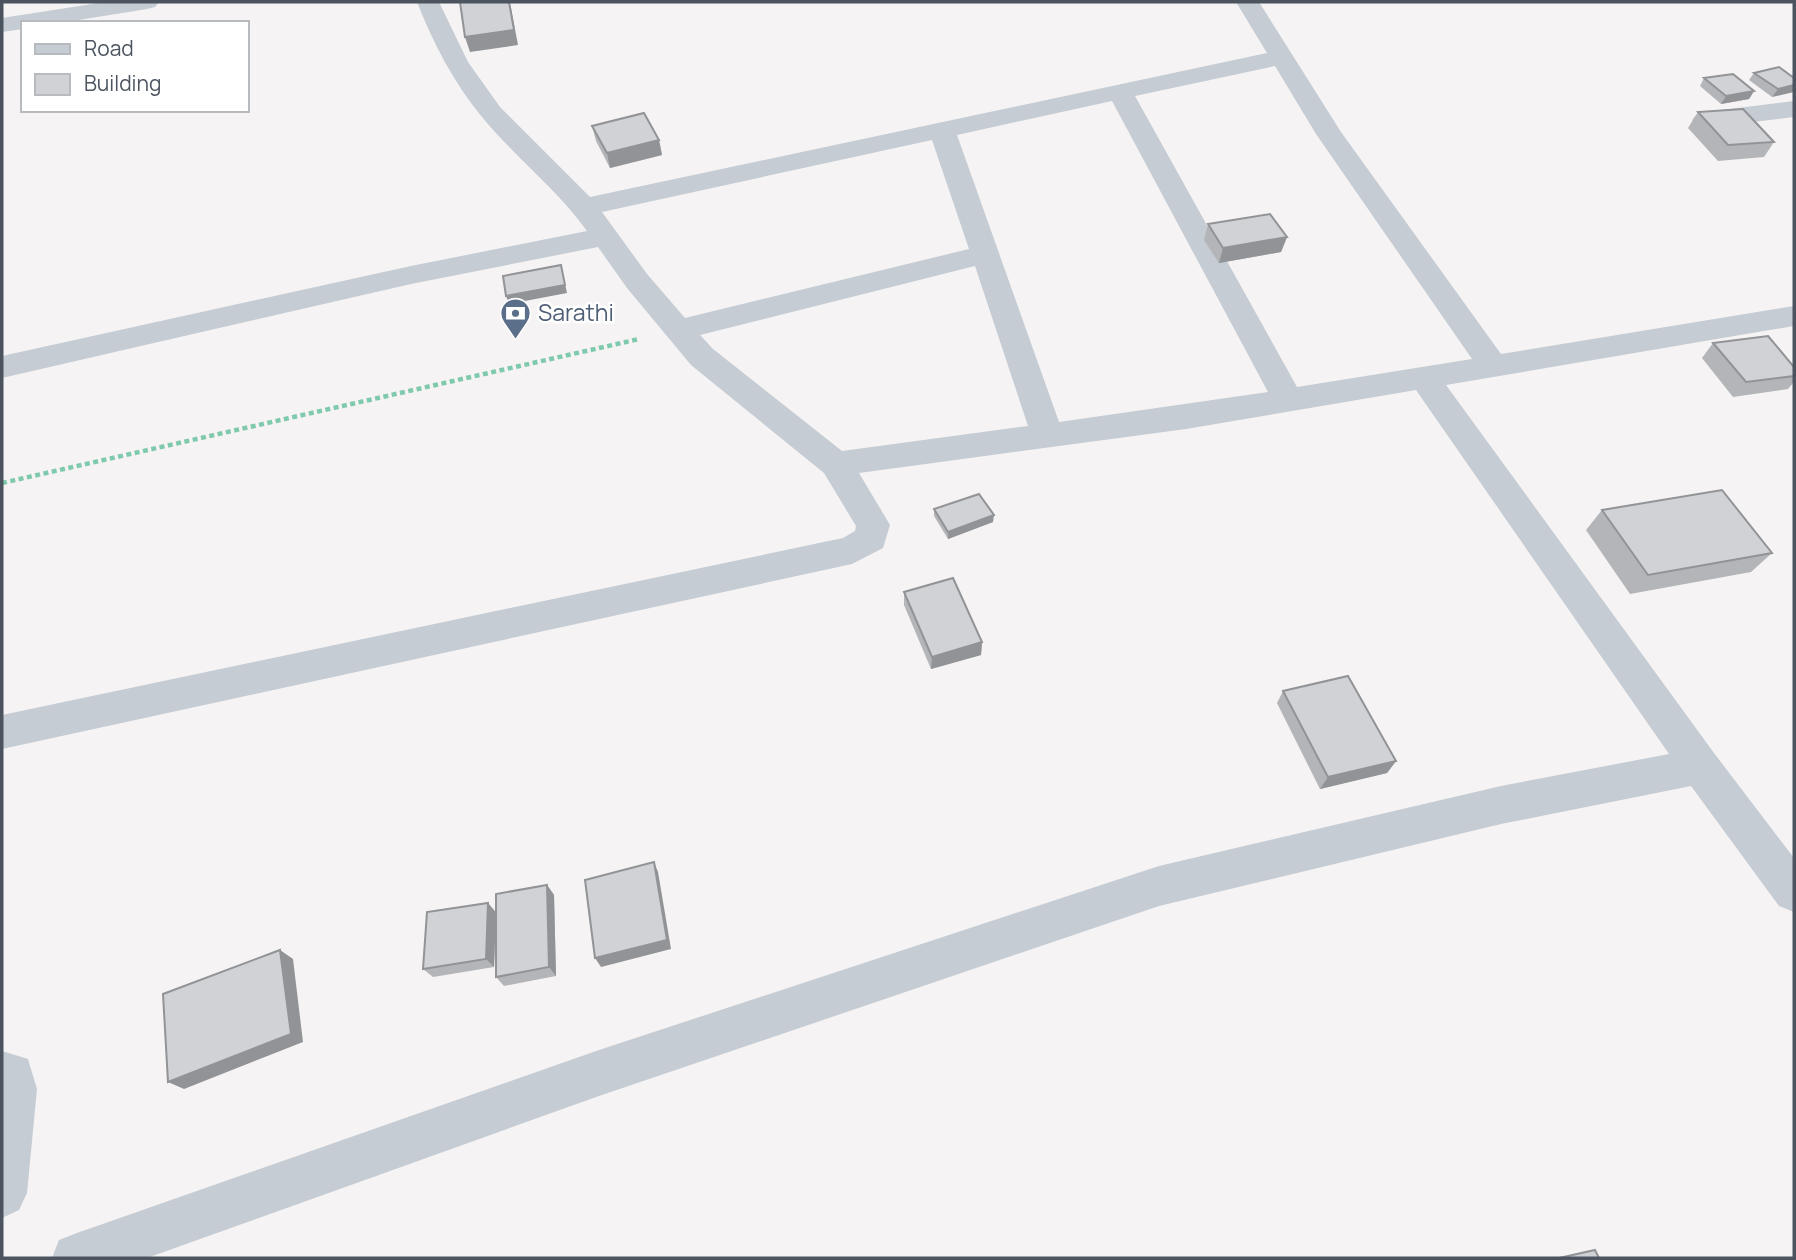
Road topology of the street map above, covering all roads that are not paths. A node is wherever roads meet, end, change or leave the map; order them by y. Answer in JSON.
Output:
{"nodes":[{"id":1,"x":147,"y":2,"type":"edge"},
{"id":2,"x":428,"y":2,"type":"edge"},
{"id":3,"x":1248,"y":2,"type":"edge"},
{"id":4,"x":27,"y":21,"type":"edge"},
{"id":5,"x":21,"y":22,"type":"edge"},
{"id":6,"x":2,"y":25,"type":"edge"},
{"id":7,"x":1282,"y":57,"type":"junction"},
{"id":8,"x":1120,"y":92,"type":"junction"},
{"id":9,"x":1794,"y":109,"type":"edge"},
{"id":10,"x":1705,"y":120,"type":"edge"},
{"id":11,"x":942,"y":130,"type":"junction"},
{"id":12,"x":584,"y":207,"type":"junction"},
{"id":13,"x":604,"y":237,"type":"junction"},
{"id":14,"x":983,"y":255,"type":"junction"},
{"id":15,"x":1794,"y":316,"type":"edge"},
{"id":16,"x":678,"y":330,"type":"junction"},
{"id":17,"x":1493,"y":365,"type":"junction"},
{"id":18,"x":2,"y":367,"type":"edge"},
{"id":19,"x":1425,"y":379,"type":"junction"},
{"id":20,"x":1289,"y":401,"type":"junction"},
{"id":21,"x":1047,"y":435,"type":"junction"},
{"id":22,"x":836,"y":464,"type":"junction"},
{"id":23,"x":2,"y":732,"type":"edge"},
{"id":24,"x":1700,"y":766,"type":"junction"},
{"id":25,"x":1794,"y":892,"type":"edge"},
{"id":26,"x":2,"y":1074,"type":"edge"},
{"id":27,"x":2,"y":1193,"type":"edge"},
{"id":28,"x":77,"y":1258,"type":"edge"}],
"edges":[{"from":1,"to":4,"type":"street"},
{"from":2,"to":12,"type":"street"},
{"from":3,"to":7,"type":"street"},
{"from":5,"to":6,"type":"street"},
{"from":7,"to":8,"type":"street"},
{"from":7,"to":17,"type":"street"},
{"from":8,"to":11,"type":"street"},
{"from":8,"to":20,"type":"street"},
{"from":9,"to":10,"type":"street"},
{"from":11,"to":12,"type":"street"},
{"from":11,"to":14,"type":"street"},
{"from":12,"to":13,"type":"street"},
{"from":13,"to":16,"type":"street"},
{"from":13,"to":18,"type":"street"},
{"from":14,"to":16,"type":"street"},
{"from":14,"to":21,"type":"street"},
{"from":15,"to":17,"type":"street"},
{"from":16,"to":22,"type":"street"},
{"from":17,"to":19,"type":"street"},
{"from":19,"to":20,"type":"street"},
{"from":19,"to":24,"type":"street"},
{"from":20,"to":21,"type":"street"},
{"from":21,"to":22,"type":"street"},
{"from":22,"to":23,"type":"street"},
{"from":24,"to":25,"type":"street"},
{"from":24,"to":28,"type":"street"},
{"from":26,"to":27,"type":"street"}]}
